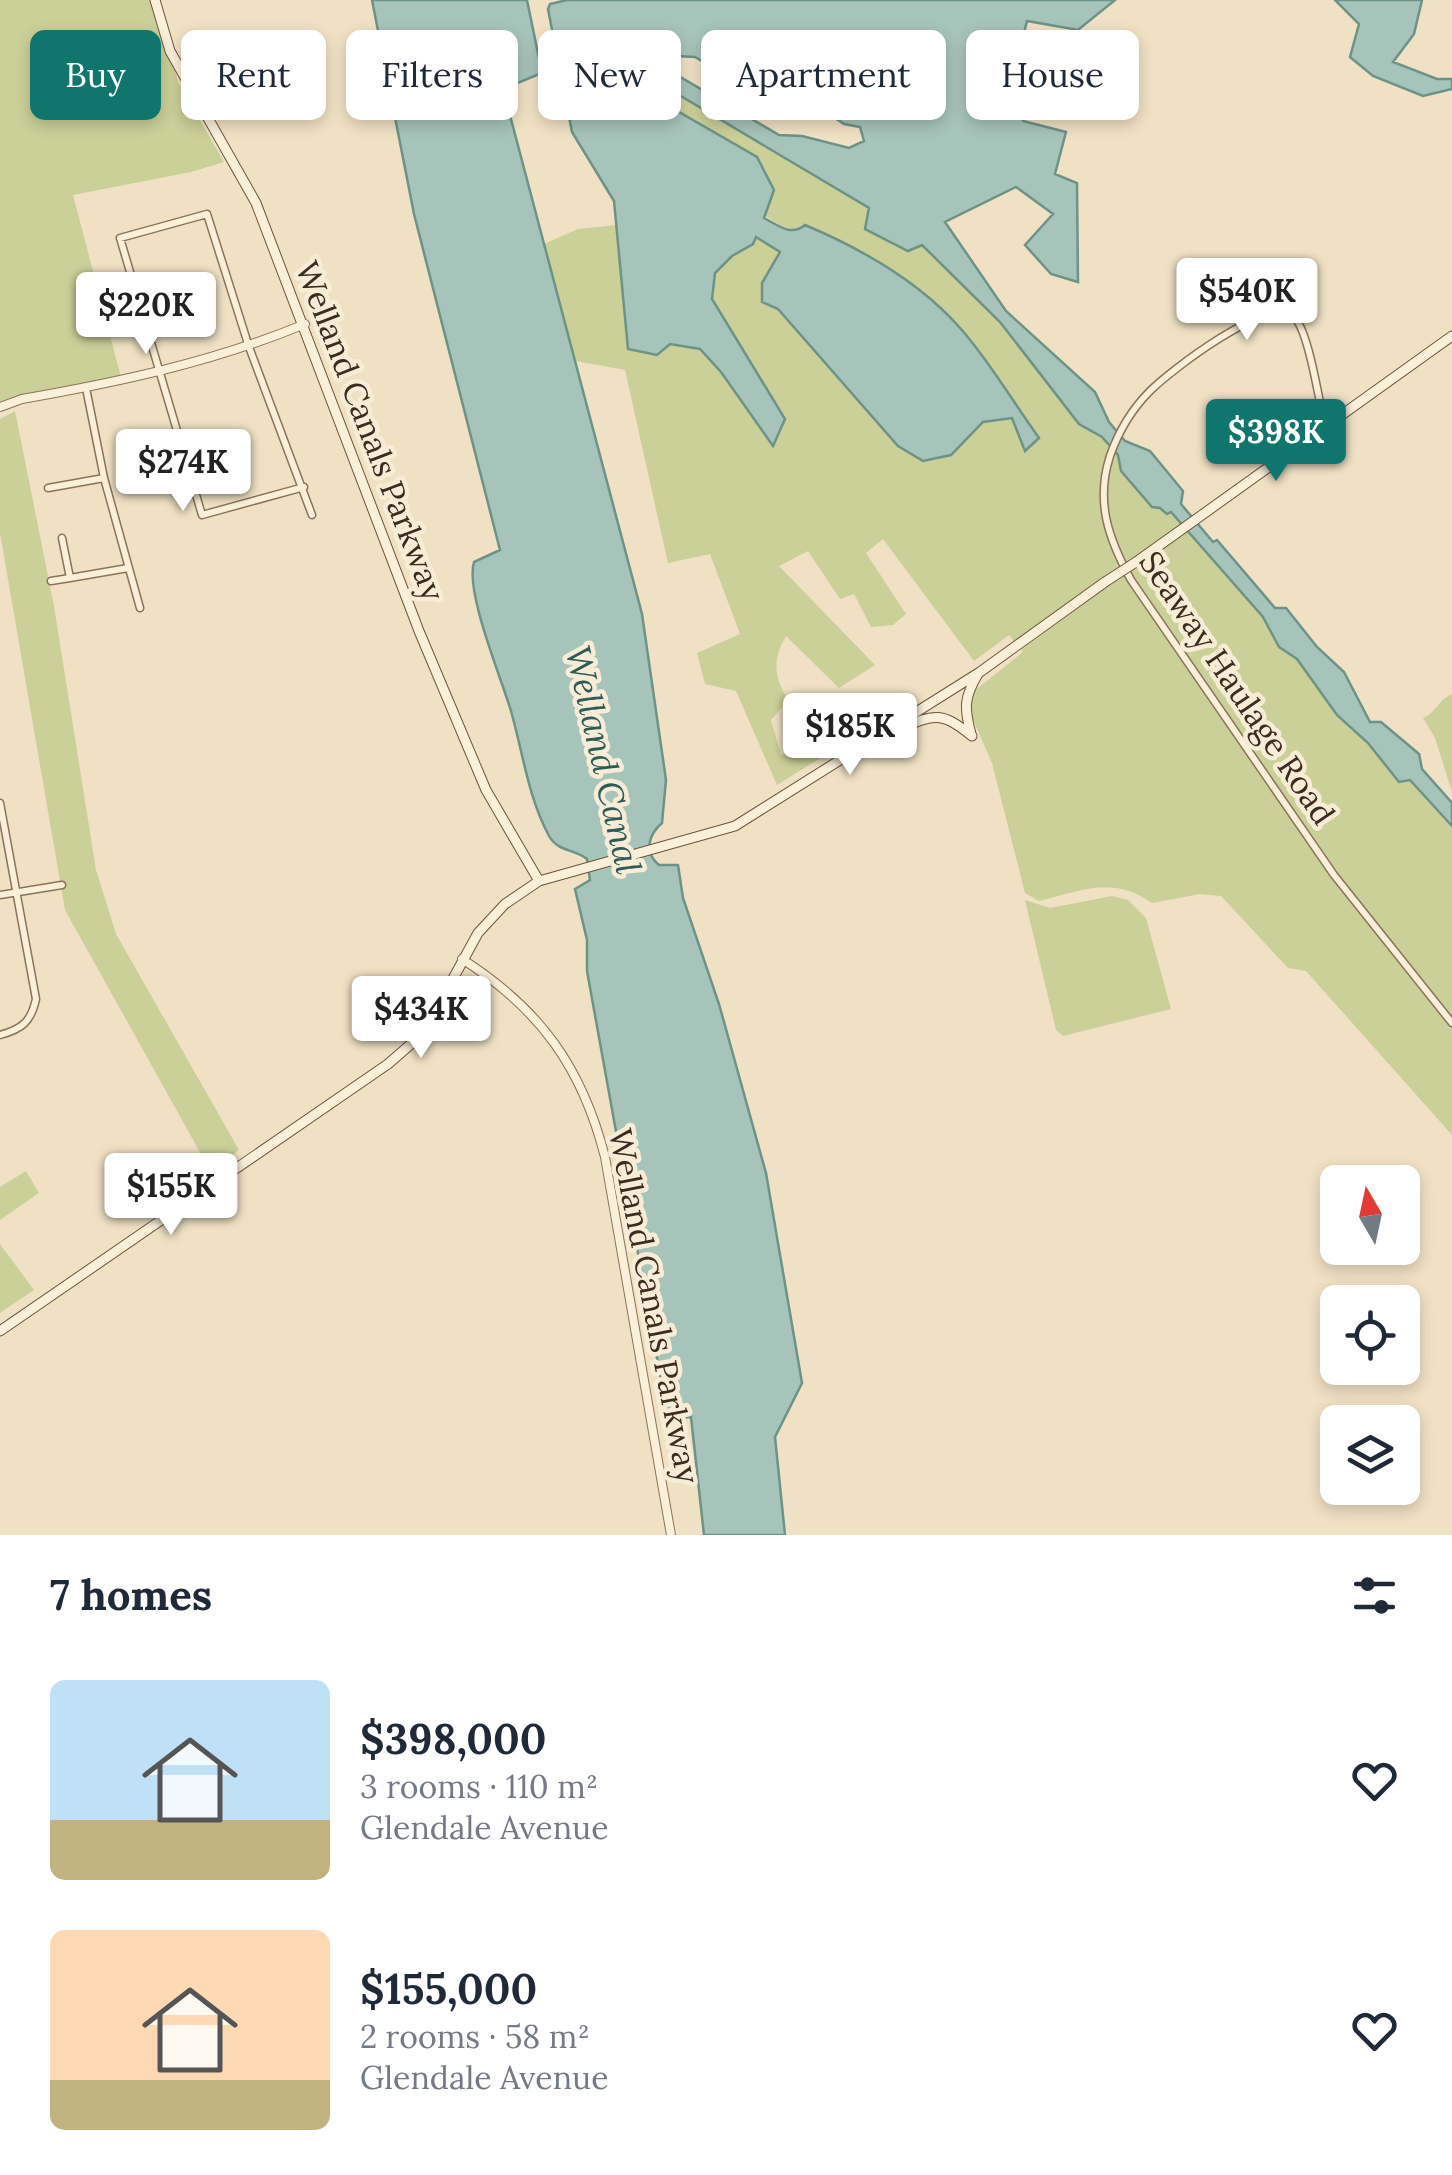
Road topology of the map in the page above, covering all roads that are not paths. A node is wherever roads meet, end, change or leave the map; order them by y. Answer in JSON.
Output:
{"nodes":[{"id":1,"x":154,"y":0,"type":"edge"},
{"id":2,"x":304,"y":324,"type":"junction"},
{"id":3,"x":1452,"y":336,"type":"edge"},
{"id":4,"x":249,"y":347,"type":"junction"},
{"id":5,"x":162,"y":373,"type":"junction"},
{"id":6,"x":86,"y":388,"type":"junction"},
{"id":7,"x":0,"y":407,"type":"edge"},
{"id":8,"x":1325,"y":426,"type":"junction"},
{"id":9,"x":104,"y":478,"type":"junction"},
{"id":10,"x":304,"y":486,"type":"junction"},
{"id":11,"x":48,"y":488,"type":"dead end"},
{"id":12,"x":312,"y":515,"type":"dead end"},
{"id":13,"x":62,"y":538,"type":"dead end"},
{"id":14,"x":128,"y":568,"type":"junction"},
{"id":15,"x":70,"y":578,"type":"junction"},
{"id":16,"x":50,"y":581,"type":"dead end"},
{"id":17,"x":140,"y":608,"type":"dead end"},
{"id":18,"x":980,"y":672,"type":"junction"},
{"id":19,"x":880,"y":736,"type":"junction"},
{"id":20,"x":0,"y":803,"type":"edge"},
{"id":21,"x":539,"y":880,"type":"junction"},
{"id":22,"x":62,"y":884,"type":"dead end"},
{"id":23,"x":15,"y":892,"type":"junction"},
{"id":24,"x":0,"y":895,"type":"edge"},
{"id":25,"x":461,"y":958,"type":"junction"},
{"id":26,"x":1452,"y":1022,"type":"edge"},
{"id":27,"x":0,"y":1034,"type":"edge"},
{"id":28,"x":0,"y":1332,"type":"edge"},
{"id":29,"x":671,"y":1535,"type":"edge"}],
"edges":[{"from":1,"to":2,"type":"main road","name":"Welland Canals Parkway"},
{"from":2,"to":4,"type":"street"},
{"from":2,"to":21,"type":"main road","name":"Welland Canals Parkway"},
{"from":3,"to":8,"type":"main road"},
{"from":4,"to":5,"type":"street"},
{"from":4,"to":5,"type":"street"},
{"from":4,"to":10,"type":"street"},
{"from":5,"to":6,"type":"street"},
{"from":5,"to":10,"type":"street"},
{"from":6,"to":7,"type":"street"},
{"from":6,"to":9,"type":"street"},
{"from":8,"to":18,"type":"main road","bridge":true},
{"from":8,"to":26,"type":"street","name":"Seaway Haulage Road"},
{"from":9,"to":11,"type":"street"},
{"from":9,"to":14,"type":"street"},
{"from":10,"to":12,"type":"street"},
{"from":13,"to":15,"type":"street"},
{"from":14,"to":15,"type":"street"},
{"from":14,"to":17,"type":"street"},
{"from":15,"to":16,"type":"street"},
{"from":18,"to":19,"type":"main road"},
{"from":18,"to":19,"type":"main road"},
{"from":19,"to":21,"type":"main road"},
{"from":20,"to":23,"type":"street"},
{"from":21,"to":25,"type":"main road"},
{"from":22,"to":23,"type":"street"},
{"from":23,"to":24,"type":"street"},
{"from":23,"to":27,"type":"street"},
{"from":25,"to":28,"type":"main road"},
{"from":25,"to":29,"type":"street","name":"Welland Canals Parkway"}]}
